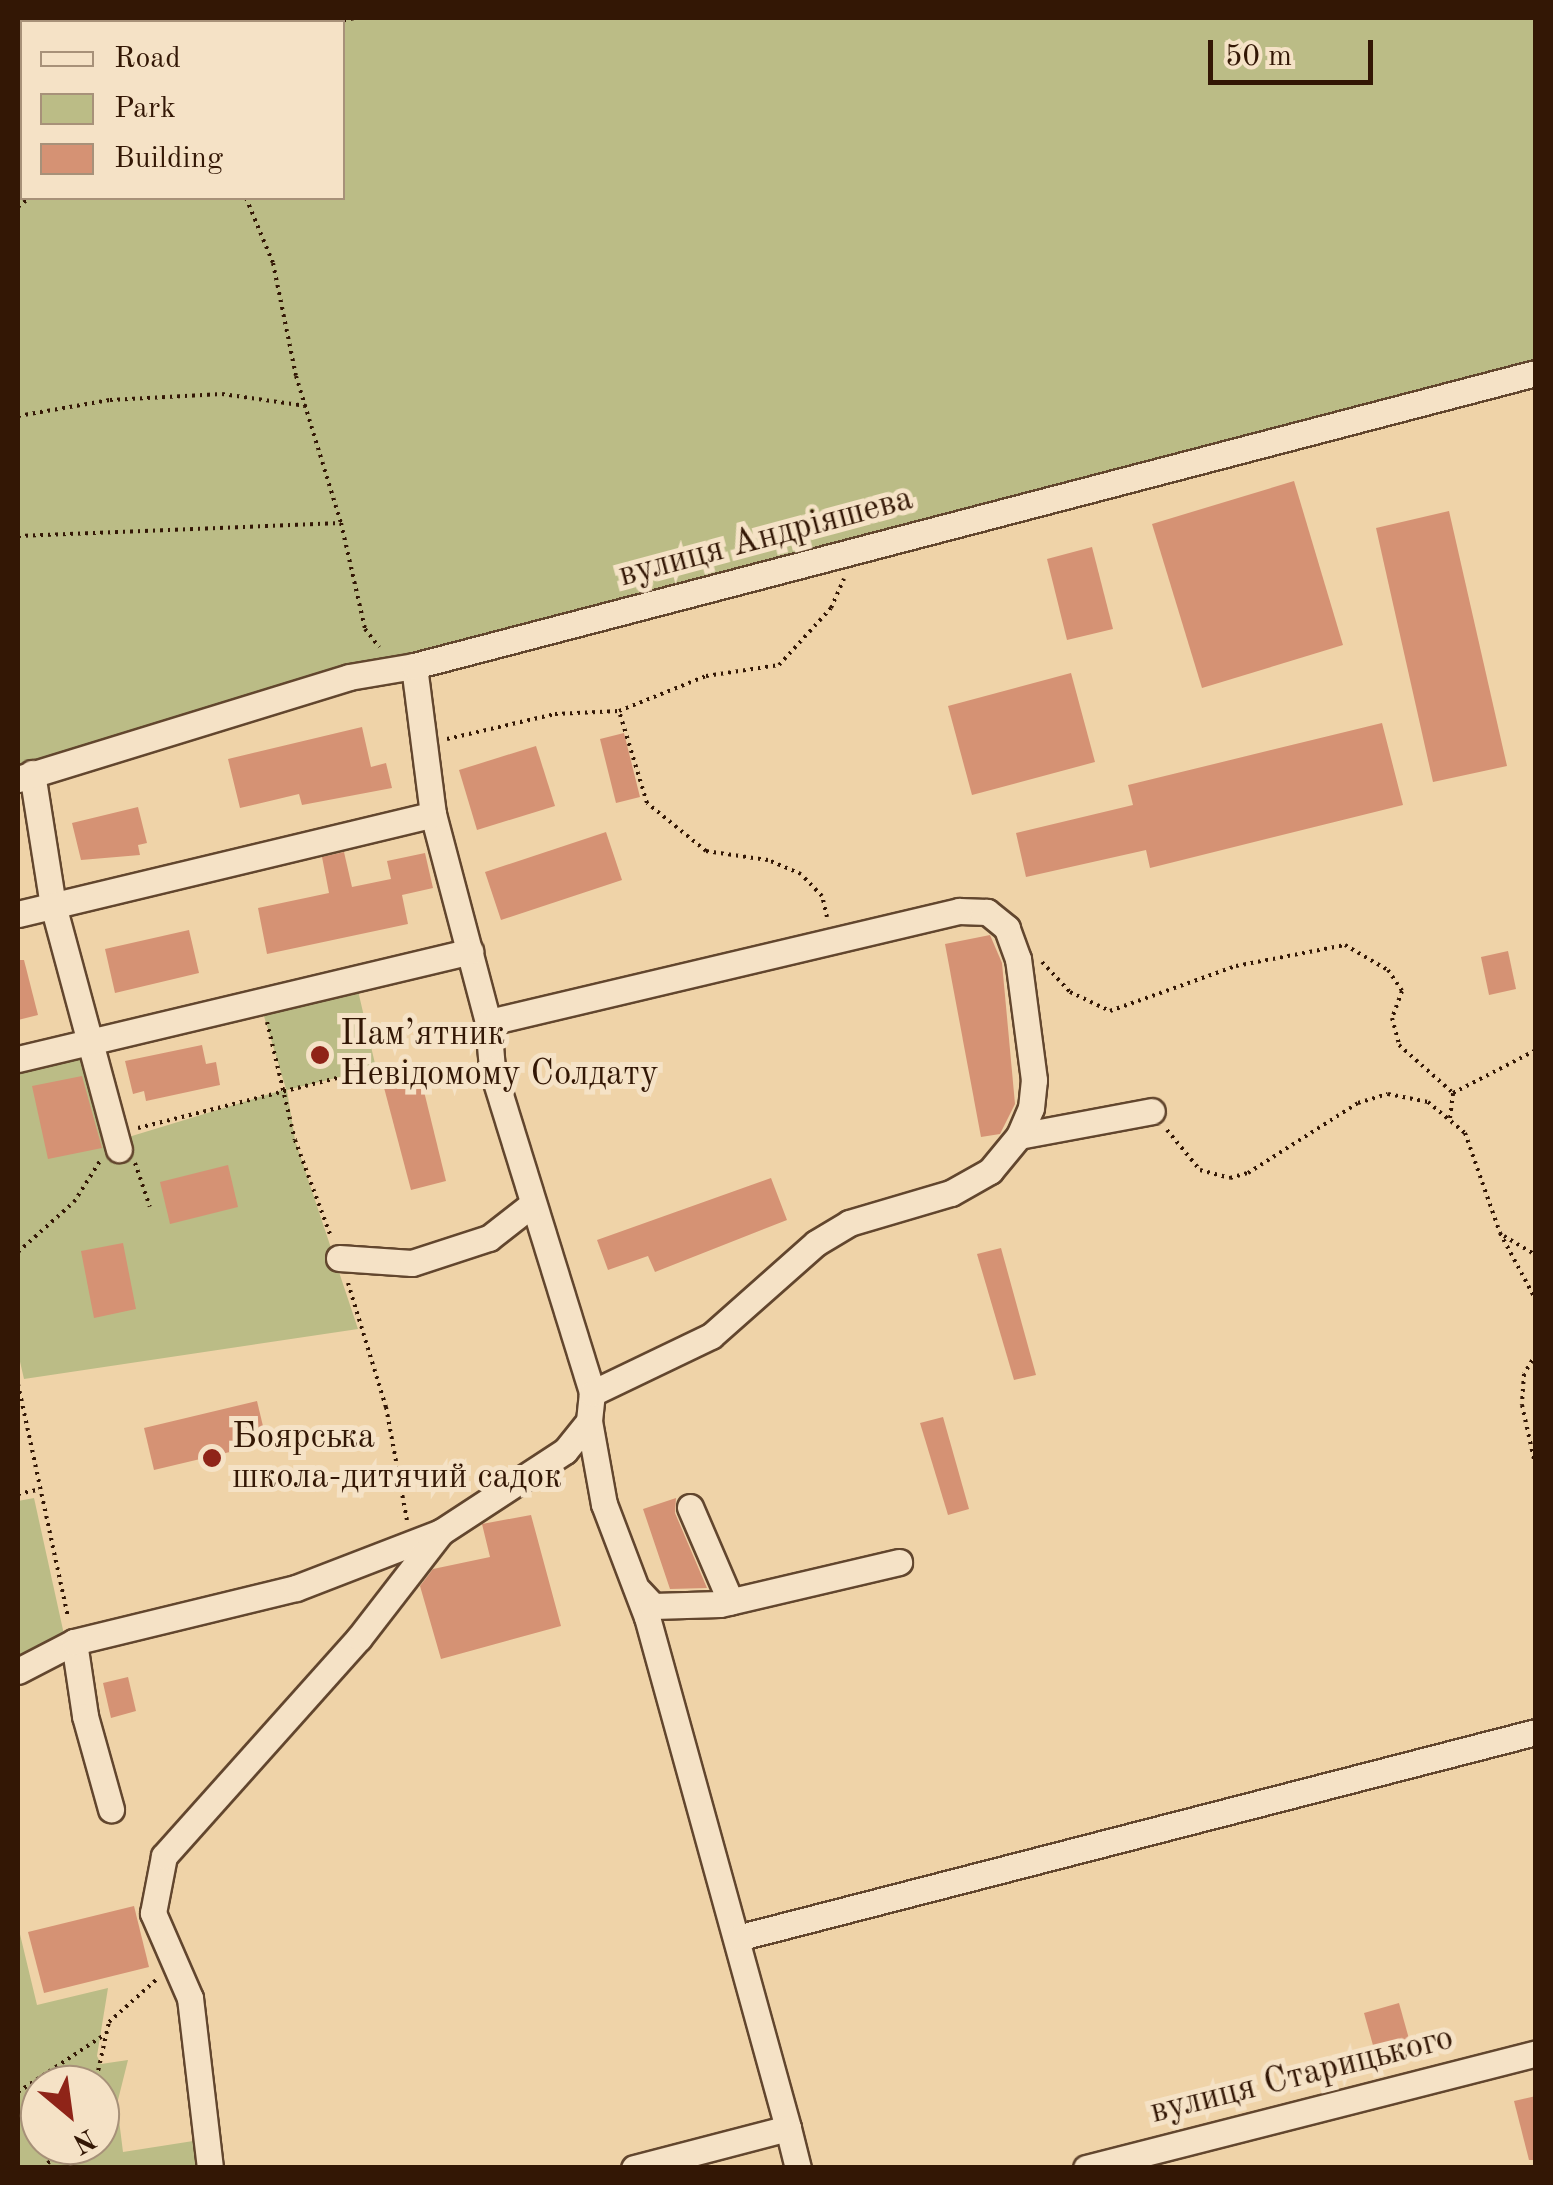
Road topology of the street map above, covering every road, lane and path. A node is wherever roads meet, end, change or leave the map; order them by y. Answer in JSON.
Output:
{"nodes":[{"id":1,"x":247,"y":200,"type":"edge"},
{"id":2,"x":1536,"y":373,"type":"edge"},
{"id":3,"x":306,"y":406,"type":"junction"},
{"id":4,"x":18,"y":416,"type":"edge"},
{"id":5,"x":341,"y":523,"type":"junction"},
{"id":6,"x":18,"y":536,"type":"edge"},
{"id":7,"x":856,"y":551,"type":"junction"},
{"id":8,"x":404,"y":667,"type":"junction"},
{"id":9,"x":619,"y":711,"type":"junction"},
{"id":10,"x":424,"y":744,"type":"junction"},
{"id":11,"x":25,"y":776,"type":"edge"},
{"id":12,"x":433,"y":814,"type":"junction"},
{"id":13,"x":53,"y":906,"type":"junction"},
{"id":14,"x":18,"y":914,"type":"edge"},
{"id":15,"x":1007,"y":928,"type":"junction"},
{"id":16,"x":848,"y":937,"type":"junction"},
{"id":17,"x":470,"y":951,"type":"junction"},
{"id":18,"x":488,"y":1022,"type":"junction"},
{"id":19,"x":91,"y":1042,"type":"junction"},
{"id":20,"x":1536,"y":1050,"type":"edge"},
{"id":21,"x":18,"y":1059,"type":"edge"},
{"id":22,"x":376,"y":1068,"type":"dead end"},
{"id":23,"x":1453,"y":1093,"type":"junction"},
{"id":24,"x":1152,"y":1111,"type":"joint"},
{"id":25,"x":1450,"y":1121,"type":"junction"},
{"id":26,"x":1019,"y":1136,"type":"junction"},
{"id":27,"x":117,"y":1142,"type":"junction"},
{"id":28,"x":530,"y":1206,"type":"junction"},
{"id":29,"x":150,"y":1207,"type":"dead end"},
{"id":30,"x":1500,"y":1233,"type":"junction"},
{"id":31,"x":18,"y":1252,"type":"edge"},
{"id":32,"x":1536,"y":1254,"type":"edge"},
{"id":33,"x":338,"y":1258,"type":"dead end"},
{"id":34,"x":1536,"y":1300,"type":"edge"},
{"id":35,"x":1536,"y":1354,"type":"edge"},
{"id":36,"x":18,"y":1384,"type":"edge"},
{"id":37,"x":592,"y":1393,"type":"junction"},
{"id":38,"x":589,"y":1421,"type":"junction"},
{"id":39,"x":1536,"y":1468,"type":"edge"},
{"id":40,"x":40,"y":1489,"type":"junction"},
{"id":41,"x":18,"y":1494,"type":"edge"},
{"id":42,"x":690,"y":1507,"type":"dead end"},
{"id":43,"x":442,"y":1532,"type":"junction"},
{"id":44,"x":899,"y":1562,"type":"dead end"},
{"id":45,"x":639,"y":1592,"type":"junction"},
{"id":46,"x":730,"y":1602,"type":"junction"},
{"id":47,"x":74,"y":1642,"type":"junction"},
{"id":48,"x":18,"y":1671,"type":"edge"},
{"id":49,"x":1536,"y":1732,"type":"edge"},
{"id":50,"x":111,"y":1809,"type":"dead end"},
{"id":51,"x":737,"y":1938,"type":"junction"},
{"id":52,"x":173,"y":1962,"type":"junction"},
{"id":53,"x":104,"y":2035,"type":"junction"},
{"id":54,"x":1536,"y":2052,"type":"edge"},
{"id":55,"x":99,"y":2065,"type":"edge"},
{"id":56,"x":18,"y":2092,"type":"edge"},
{"id":57,"x":788,"y":2128,"type":"junction"},
{"id":58,"x":210,"y":2168,"type":"edge"},
{"id":59,"x":634,"y":2168,"type":"edge"},
{"id":60,"x":798,"y":2168,"type":"edge"},
{"id":61,"x":1086,"y":2168,"type":"edge"}],
"edges":[{"from":1,"to":3,"type":"path"},
{"from":2,"to":7,"type":"street","name":"вулиця Андріяшева"},
{"from":3,"to":4,"type":"path"},
{"from":3,"to":5,"type":"path"},
{"from":5,"to":6,"type":"path"},
{"from":5,"to":8,"type":"path"},
{"from":7,"to":8,"type":"street","name":"вулиця Андріяшева"},
{"from":7,"to":9,"type":"path"},
{"from":8,"to":10,"type":"street"},
{"from":8,"to":11,"type":"street","name":"вулиця Андріяшева"},
{"from":9,"to":10,"type":"path"},
{"from":9,"to":16,"type":"path"},
{"from":10,"to":12,"type":"street"},
{"from":11,"to":13,"type":"street"},
{"from":12,"to":13,"type":"street"},
{"from":12,"to":17,"type":"street"},
{"from":13,"to":14,"type":"street"},
{"from":13,"to":19,"type":"street"},
{"from":15,"to":16,"type":"street"},
{"from":15,"to":23,"type":"path"},
{"from":15,"to":26,"type":"street"},
{"from":16,"to":18,"type":"street"},
{"from":17,"to":18,"type":"street"},
{"from":17,"to":19,"type":"street"},
{"from":18,"to":28,"type":"street"},
{"from":19,"to":21,"type":"street"},
{"from":19,"to":27,"type":"street"},
{"from":20,"to":23,"type":"path"},
{"from":22,"to":27,"type":"path"},
{"from":23,"to":25,"type":"path"},
{"from":24,"to":25,"type":"path"},
{"from":24,"to":26,"type":"street"},
{"from":25,"to":30,"type":"path"},
{"from":26,"to":37,"type":"street"},
{"from":27,"to":29,"type":"path"},
{"from":27,"to":31,"type":"path"},
{"from":28,"to":33,"type":"street"},
{"from":28,"to":37,"type":"street"},
{"from":30,"to":32,"type":"path"},
{"from":30,"to":34,"type":"path"},
{"from":35,"to":39,"type":"path"},
{"from":36,"to":40,"type":"path"},
{"from":37,"to":38,"type":"street"},
{"from":38,"to":43,"type":"street"},
{"from":38,"to":45,"type":"street"},
{"from":40,"to":41,"type":"path"},
{"from":40,"to":47,"type":"path"},
{"from":42,"to":46,"type":"street"},
{"from":43,"to":47,"type":"street"},
{"from":43,"to":52,"type":"street"},
{"from":44,"to":46,"type":"street"},
{"from":45,"to":46,"type":"street"},
{"from":45,"to":51,"type":"street"},
{"from":47,"to":48,"type":"street"},
{"from":47,"to":50,"type":"street"},
{"from":49,"to":51,"type":"street"},
{"from":51,"to":57,"type":"street"},
{"from":52,"to":53,"type":"path"},
{"from":52,"to":58,"type":"street"},
{"from":53,"to":55,"type":"path"},
{"from":53,"to":56,"type":"path"},
{"from":54,"to":61,"type":"street","name":"вулиця Старицького"},
{"from":57,"to":59,"type":"street"},
{"from":57,"to":60,"type":"street"}]}
